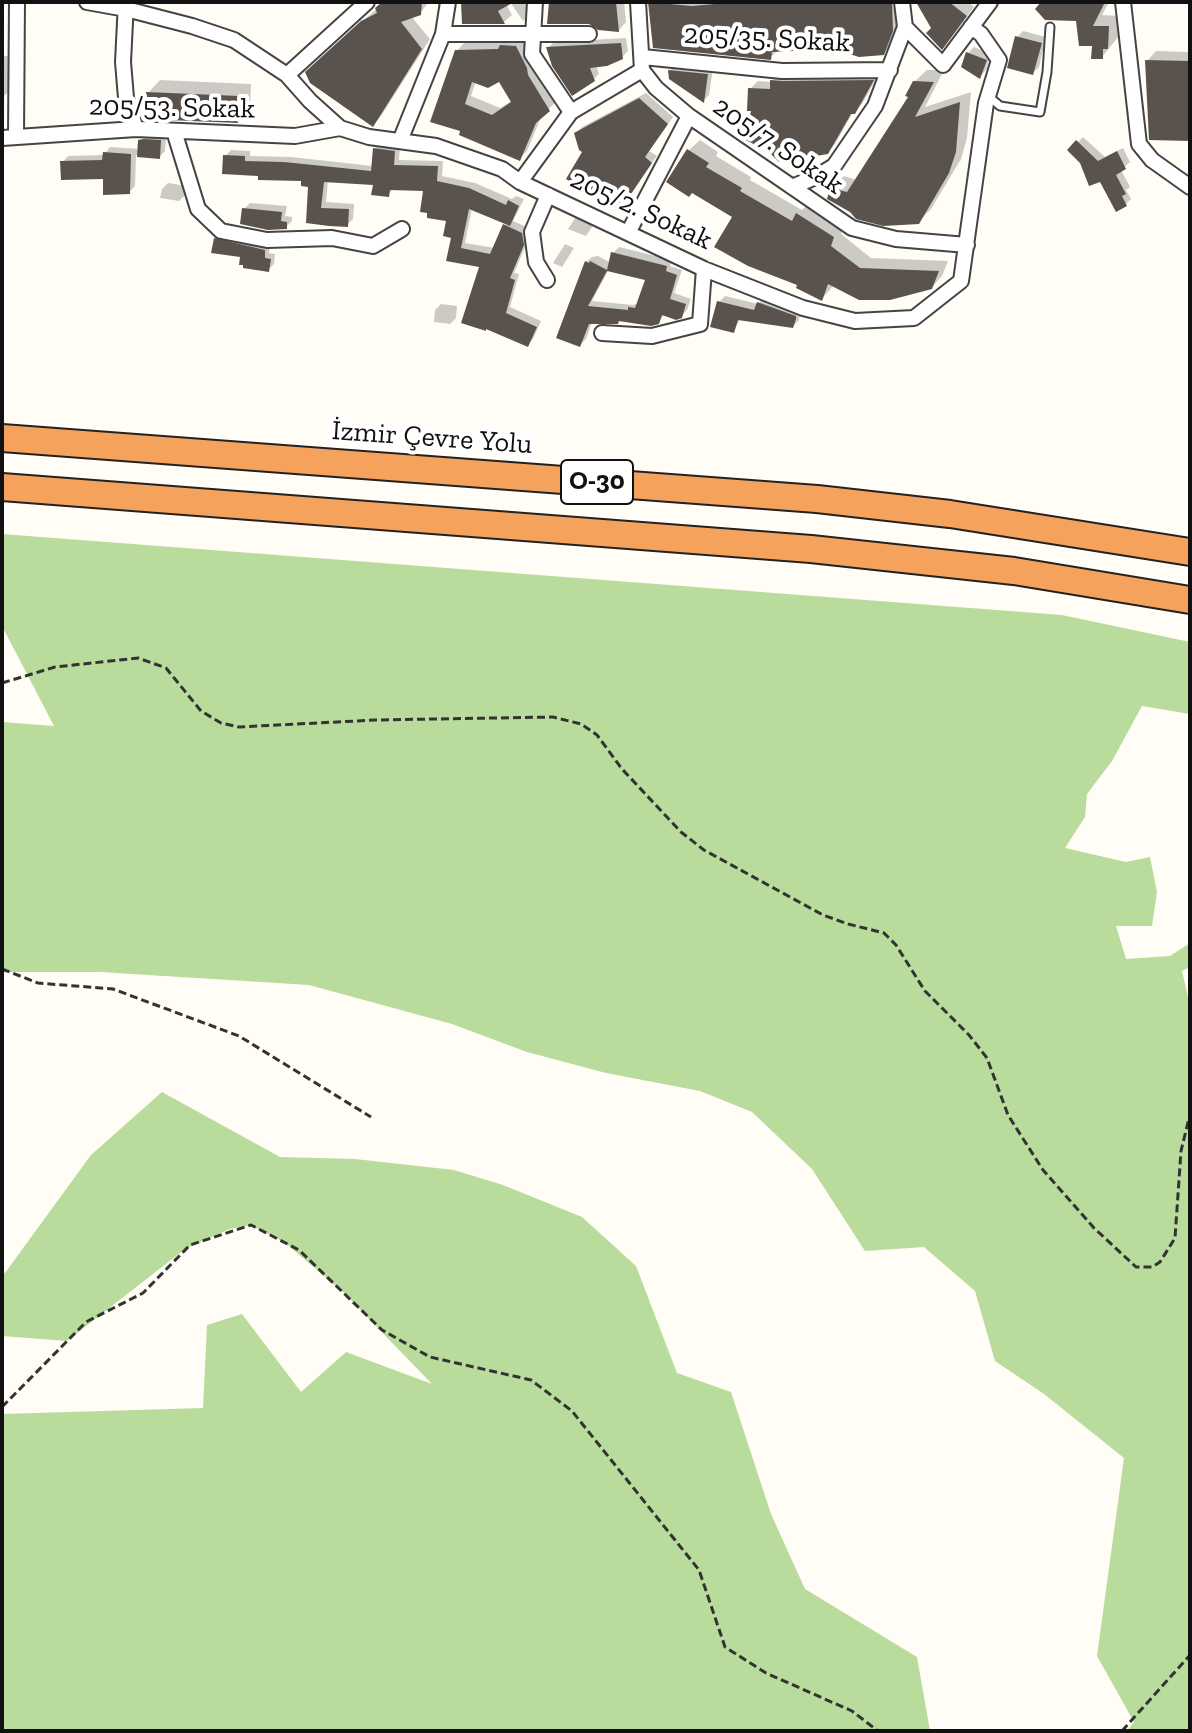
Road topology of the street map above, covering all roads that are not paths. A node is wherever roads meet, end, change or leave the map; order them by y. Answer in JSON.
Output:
{"nodes":[{"id":1,"x":17,"y":2,"type":"edge"},
{"id":2,"x":87,"y":2,"type":"edge"},
{"id":3,"x":367,"y":2,"type":"edge"},
{"id":4,"x":448,"y":2,"type":"edge"},
{"id":5,"x":535,"y":2,"type":"edge"},
{"id":6,"x":638,"y":2,"type":"edge"},
{"id":7,"x":902,"y":2,"type":"edge"},
{"id":8,"x":990,"y":2,"type":"edge"},
{"id":9,"x":1123,"y":2,"type":"edge"},
{"id":10,"x":126,"y":5,"type":"edge"},
{"id":11,"x":905,"y":27,"type":"junction"},
{"id":12,"x":971,"y":27,"type":"junction"},
{"id":13,"x":1050,"y":27,"type":"dead end"},
{"id":14,"x":443,"y":34,"type":"junction"},
{"id":15,"x":535,"y":34,"type":"junction"},
{"id":16,"x":589,"y":34,"type":"dead end"},
{"id":17,"x":642,"y":64,"type":"junction"},
{"id":18,"x":890,"y":70,"type":"junction"},
{"id":19,"x":287,"y":75,"type":"junction"},
{"id":20,"x":988,"y":96,"type":"junction"},
{"id":21,"x":571,"y":112,"type":"junction"},
{"id":22,"x":689,"y":116,"type":"junction"},
{"id":23,"x":340,"y":128,"type":"junction"},
{"id":24,"x":136,"y":129,"type":"junction"},
{"id":25,"x":174,"y":131,"type":"junction"},
{"id":26,"x":9,"y":138,"type":"edge"},
{"id":27,"x":400,"y":141,"type":"junction"},
{"id":28,"x":520,"y":182,"type":"junction"},
{"id":29,"x":792,"y":187,"type":"junction"},
{"id":30,"x":1190,"y":187,"type":"edge"},
{"id":31,"x":548,"y":195,"type":"junction"},
{"id":32,"x":402,"y":229,"type":"dead end"},
{"id":33,"x":628,"y":233,"type":"junction"},
{"id":34,"x":967,"y":245,"type":"junction"},
{"id":35,"x":704,"y":269,"type":"junction"},
{"id":36,"x":547,"y":280,"type":"dead end"},
{"id":37,"x":602,"y":333,"type":"dead end"},
{"id":38,"x":2,"y":438,"type":"edge"},
{"id":39,"x":2,"y":487,"type":"edge"},
{"id":40,"x":950,"y":514,"type":"junction"},
{"id":41,"x":1190,"y":537,"type":"edge"},
{"id":42,"x":1190,"y":552,"type":"edge"},
{"id":43,"x":1190,"y":600,"type":"edge"}],
"edges":[{"from":1,"to":26,"type":"street"},
{"from":2,"to":10,"type":"street"},
{"from":3,"to":19,"type":"street"},
{"from":4,"to":14,"type":"street"},
{"from":5,"to":15,"type":"street"},
{"from":6,"to":17,"type":"street"},
{"from":7,"to":11,"type":"street"},
{"from":8,"to":12,"type":"street"},
{"from":9,"to":30,"type":"street"},
{"from":10,"to":19,"type":"street"},
{"from":10,"to":24,"type":"street"},
{"from":11,"to":12,"type":"street"},
{"from":11,"to":18,"type":"street"},
{"from":12,"to":20,"type":"street","name":"205/2. Sokak"},
{"from":13,"to":20,"type":"lane"},
{"from":14,"to":15,"type":"street"},
{"from":14,"to":27,"type":"street"},
{"from":15,"to":16,"type":"street"},
{"from":15,"to":21,"type":"street"},
{"from":17,"to":18,"type":"street","name":"205/35. Sokak"},
{"from":17,"to":21,"type":"street"},
{"from":17,"to":22,"type":"street","name":"205/7. Sokak"},
{"from":18,"to":29,"type":"street"},
{"from":19,"to":23,"type":"street"},
{"from":20,"to":34,"type":"street","name":"205/2. Sokak"},
{"from":21,"to":28,"type":"street"},
{"from":22,"to":29,"type":"street","name":"205/7. Sokak"},
{"from":22,"to":33,"type":"street"},
{"from":23,"to":25,"type":"street","name":"205/53. Sokak"},
{"from":23,"to":27,"type":"street","name":"205/2. Sokak"},
{"from":24,"to":25,"type":"street","name":"205/53. Sokak"},
{"from":24,"to":26,"type":"street","name":"205/53. Sokak"},
{"from":25,"to":32,"type":"street"},
{"from":27,"to":28,"type":"street","name":"205/2. Sokak"},
{"from":28,"to":31,"type":"street","name":"205/2. Sokak"},
{"from":29,"to":34,"type":"street","name":"205/7. Sokak"},
{"from":31,"to":33,"type":"street","name":"205/2. Sokak"},
{"from":31,"to":36,"type":"street"},
{"from":33,"to":35,"type":"street","name":"205/2. Sokak"},
{"from":34,"to":35,"type":"street","name":"205/2. Sokak"},
{"from":35,"to":37,"type":"street"},
{"from":38,"to":40,"type":"highway","name":"İzmir Çevre Yolu","number":"O-30"},
{"from":39,"to":43,"type":"highway","number":"O-30"},
{"from":40,"to":41,"type":"highway"},
{"from":40,"to":42,"type":"highway","name":"İzmir Çevre Yolu","number":"O-30"}]}
